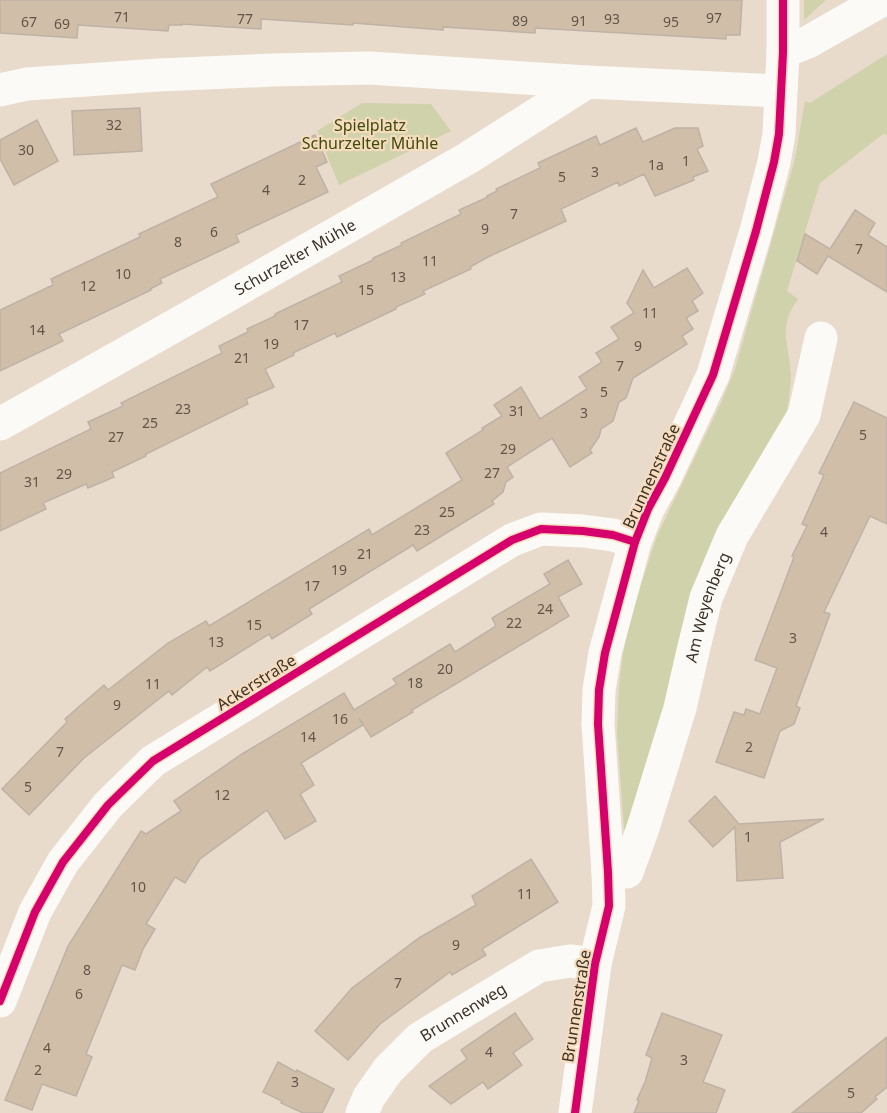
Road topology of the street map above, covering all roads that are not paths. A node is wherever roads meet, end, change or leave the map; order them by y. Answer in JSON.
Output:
{"nodes":[{"id":1,"x":783,"y":0,"type":"edge"},
{"id":2,"x":882,"y":0,"type":"edge"},
{"id":3,"x":783,"y":52,"type":"junction"},
{"id":4,"x":587,"y":82,"type":"junction"},
{"id":5,"x":0,"y":90,"type":"edge"},
{"id":6,"x":780,"y":91,"type":"junction"},
{"id":7,"x":821,"y":338,"type":"dead end"},
{"id":8,"x":0,"y":424,"type":"edge"},
{"id":9,"x":635,"y":542,"type":"junction"},
{"id":10,"x":608,"y":872,"type":"junction"},
{"id":11,"x":595,"y":964,"type":"junction"},
{"id":12,"x":0,"y":1001,"type":"edge"},
{"id":13,"x":362,"y":1113,"type":"edge"},
{"id":14,"x":575,"y":1113,"type":"edge"}],
"edges":[{"from":1,"to":3,"type":"street","name":"Brunnenstraße"},
{"from":2,"to":3,"type":"street"},
{"from":3,"to":6,"type":"street","name":"Brunnenstraße"},
{"from":4,"to":5,"type":"street"},
{"from":4,"to":6,"type":"street"},
{"from":4,"to":8,"type":"street","name":"Schurzelter Mühle"},
{"from":6,"to":9,"type":"street","name":"Brunnenstraße"},
{"from":7,"to":10,"type":"street","name":"Am Weyenberg"},
{"from":9,"to":10,"type":"street","name":"Brunnenstraße"},
{"from":9,"to":12,"type":"street","name":"Ackerstraße"},
{"from":10,"to":11,"type":"street","name":"Brunnenstraße"},
{"from":11,"to":13,"type":"street","name":"Brunnenweg"},
{"from":11,"to":14,"type":"street","name":"Brunnenstraße"}]}
